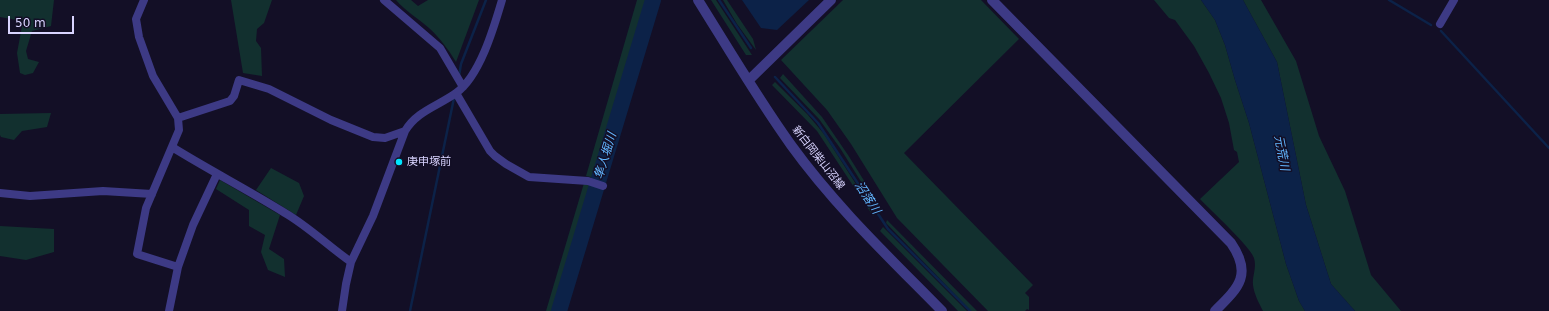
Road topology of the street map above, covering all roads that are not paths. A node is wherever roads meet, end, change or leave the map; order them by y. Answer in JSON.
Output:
{"nodes":[{"id":1,"x":144,"y":0,"type":"edge"},
{"id":2,"x":384,"y":0,"type":"edge"},
{"id":3,"x":502,"y":0,"type":"edge"},
{"id":4,"x":698,"y":0,"type":"edge"},
{"id":5,"x":831,"y":0,"type":"edge"},
{"id":6,"x":992,"y":0,"type":"edge"},
{"id":7,"x":1454,"y":0,"type":"edge"},
{"id":8,"x":1440,"y":24,"type":"dead end"},
{"id":9,"x":749,"y":80,"type":"junction"},
{"id":10,"x":464,"y":87,"type":"junction"},
{"id":11,"x":456,"y":93,"type":"junction"},
{"id":12,"x":178,"y":118,"type":"junction"},
{"id":13,"x":405,"y":131,"type":"junction"},
{"id":14,"x":172,"y":147,"type":"junction"},
{"id":15,"x":217,"y":174,"type":"junction"},
{"id":16,"x":603,"y":186,"type":"dead end"},
{"id":17,"x":0,"y":193,"type":"edge"},
{"id":18,"x":152,"y":194,"type":"junction"},
{"id":19,"x":351,"y":262,"type":"junction"},
{"id":20,"x":178,"y":268,"type":"junction"},
{"id":21,"x":169,"y":311,"type":"edge"},
{"id":22,"x":342,"y":311,"type":"edge"},
{"id":23,"x":942,"y":311,"type":"edge"},
{"id":24,"x":1215,"y":311,"type":"edge"}],
"edges":[{"from":1,"to":12,"type":"street"},
{"from":2,"to":10,"type":"street"},
{"from":3,"to":10,"type":"street"},
{"from":4,"to":9,"type":"street","name":"新白岡柴山沼線"},
{"from":5,"to":9,"type":"street"},
{"from":6,"to":24,"type":"street"},
{"from":7,"to":8,"type":"street"},
{"from":9,"to":23,"type":"street","name":"新白岡柴山沼線"},
{"from":10,"to":11,"type":"street"},
{"from":11,"to":13,"type":"street"},
{"from":11,"to":16,"type":"street"},
{"from":12,"to":13,"type":"street"},
{"from":12,"to":14,"type":"street"},
{"from":13,"to":19,"type":"street"},
{"from":14,"to":15,"type":"street"},
{"from":14,"to":18,"type":"street"},
{"from":15,"to":19,"type":"street"},
{"from":15,"to":20,"type":"street"},
{"from":17,"to":18,"type":"street"},
{"from":18,"to":20,"type":"street"},
{"from":19,"to":22,"type":"street"},
{"from":20,"to":21,"type":"street"}]}
